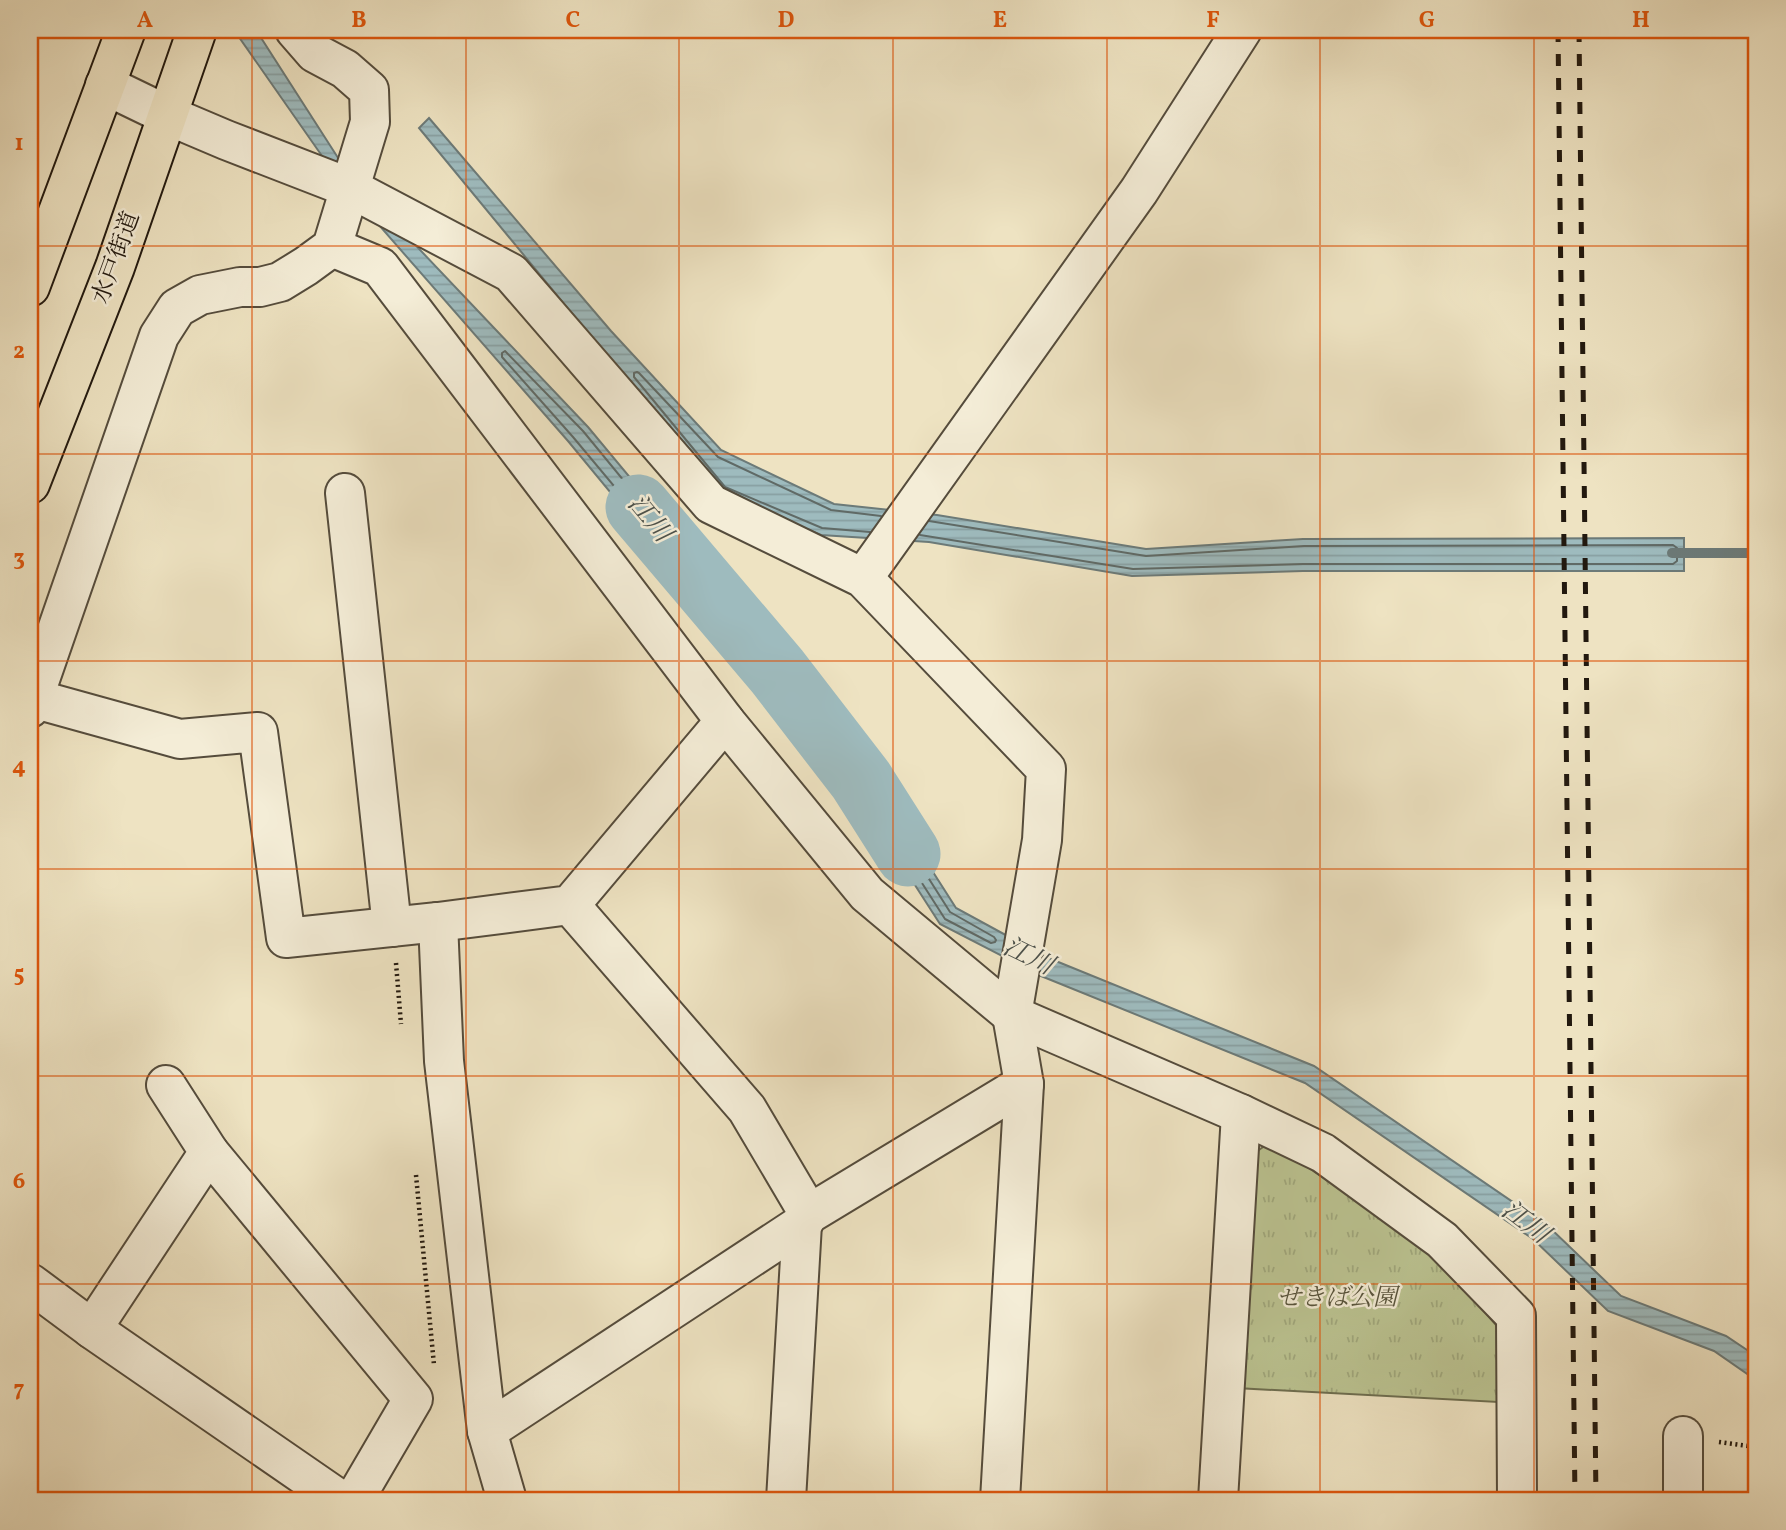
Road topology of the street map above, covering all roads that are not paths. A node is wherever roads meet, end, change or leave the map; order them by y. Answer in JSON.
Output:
{"nodes":[{"id":1,"x":126,"y":30,"type":"edge"},
{"id":2,"x":197,"y":30,"type":"edge"},
{"id":3,"x":295,"y":30,"type":"edge"},
{"id":4,"x":1242,"y":30,"type":"edge"},
{"id":5,"x":105,"y":85,"type":"junction"},
{"id":6,"x":167,"y":115,"type":"junction"},
{"id":7,"x":350,"y":188,"type":"junction"},
{"id":8,"x":332,"y":247,"type":"junction"},
{"id":9,"x":30,"y":288,"type":"edge"},
{"id":10,"x":30,"y":484,"type":"edge"},
{"id":11,"x":345,"y":493,"type":"dead end"},
{"id":12,"x":863,"y":578,"type":"junction"},
{"id":13,"x":31,"y":703,"type":"edge"},
{"id":14,"x":725,"y":721,"type":"junction"},
{"id":15,"x":570,"y":905,"type":"junction"},
{"id":16,"x":438,"y":922,"type":"junction"},
{"id":17,"x":392,"y":927,"type":"junction"},
{"id":18,"x":1012,"y":1015,"type":"junction"},
{"id":19,"x":1024,"y":1084,"type":"junction"},
{"id":20,"x":166,"y":1085,"type":"dead end"},
{"id":21,"x":1241,"y":1114,"type":"junction"},
{"id":22,"x":209,"y":1152,"type":"junction"},
{"id":23,"x":806,"y":1219,"type":"junction"},
{"id":24,"x":30,"y":1283,"type":"edge"},
{"id":25,"x":92,"y":1329,"type":"junction"},
{"id":26,"x":487,"y":1431,"type":"junction"},
{"id":27,"x":1683,"y":1436,"type":"dead end"},
{"id":28,"x":340,"y":1500,"type":"edge"},
{"id":29,"x":354,"y":1500,"type":"edge"},
{"id":30,"x":507,"y":1500,"type":"edge"},
{"id":31,"x":786,"y":1500,"type":"edge"},
{"id":32,"x":1000,"y":1500,"type":"edge"},
{"id":33,"x":1218,"y":1500,"type":"edge"},
{"id":34,"x":1517,"y":1500,"type":"edge"},
{"id":35,"x":1683,"y":1500,"type":"edge"}],
"edges":[{"from":1,"to":5,"type":"highway"},
{"from":2,"to":6,"type":"highway","name":"水戸街道"},
{"from":3,"to":7,"type":"street"},
{"from":4,"to":12,"type":"street"},
{"from":5,"to":6,"type":"street"},
{"from":5,"to":9,"type":"highway"},
{"from":6,"to":7,"type":"street"},
{"from":6,"to":10,"type":"highway","name":"水戸街道"},
{"from":7,"to":8,"type":"street"},
{"from":7,"to":12,"type":"street"},
{"from":8,"to":13,"type":"street"},
{"from":8,"to":14,"type":"street"},
{"from":11,"to":17,"type":"street"},
{"from":12,"to":18,"type":"street"},
{"from":13,"to":17,"type":"street"},
{"from":14,"to":15,"type":"street"},
{"from":14,"to":18,"type":"street"},
{"from":15,"to":16,"type":"street"},
{"from":15,"to":23,"type":"street"},
{"from":16,"to":17,"type":"street"},
{"from":16,"to":26,"type":"street"},
{"from":18,"to":19,"type":"street"},
{"from":18,"to":21,"type":"street"},
{"from":19,"to":23,"type":"street"},
{"from":19,"to":32,"type":"street"},
{"from":20,"to":22,"type":"street"},
{"from":21,"to":33,"type":"street"},
{"from":21,"to":34,"type":"street"},
{"from":22,"to":25,"type":"street"},
{"from":22,"to":29,"type":"street"},
{"from":23,"to":26,"type":"street"},
{"from":23,"to":31,"type":"street"},
{"from":24,"to":25,"type":"street"},
{"from":25,"to":28,"type":"street"},
{"from":26,"to":30,"type":"street"},
{"from":27,"to":35,"type":"street"}]}
